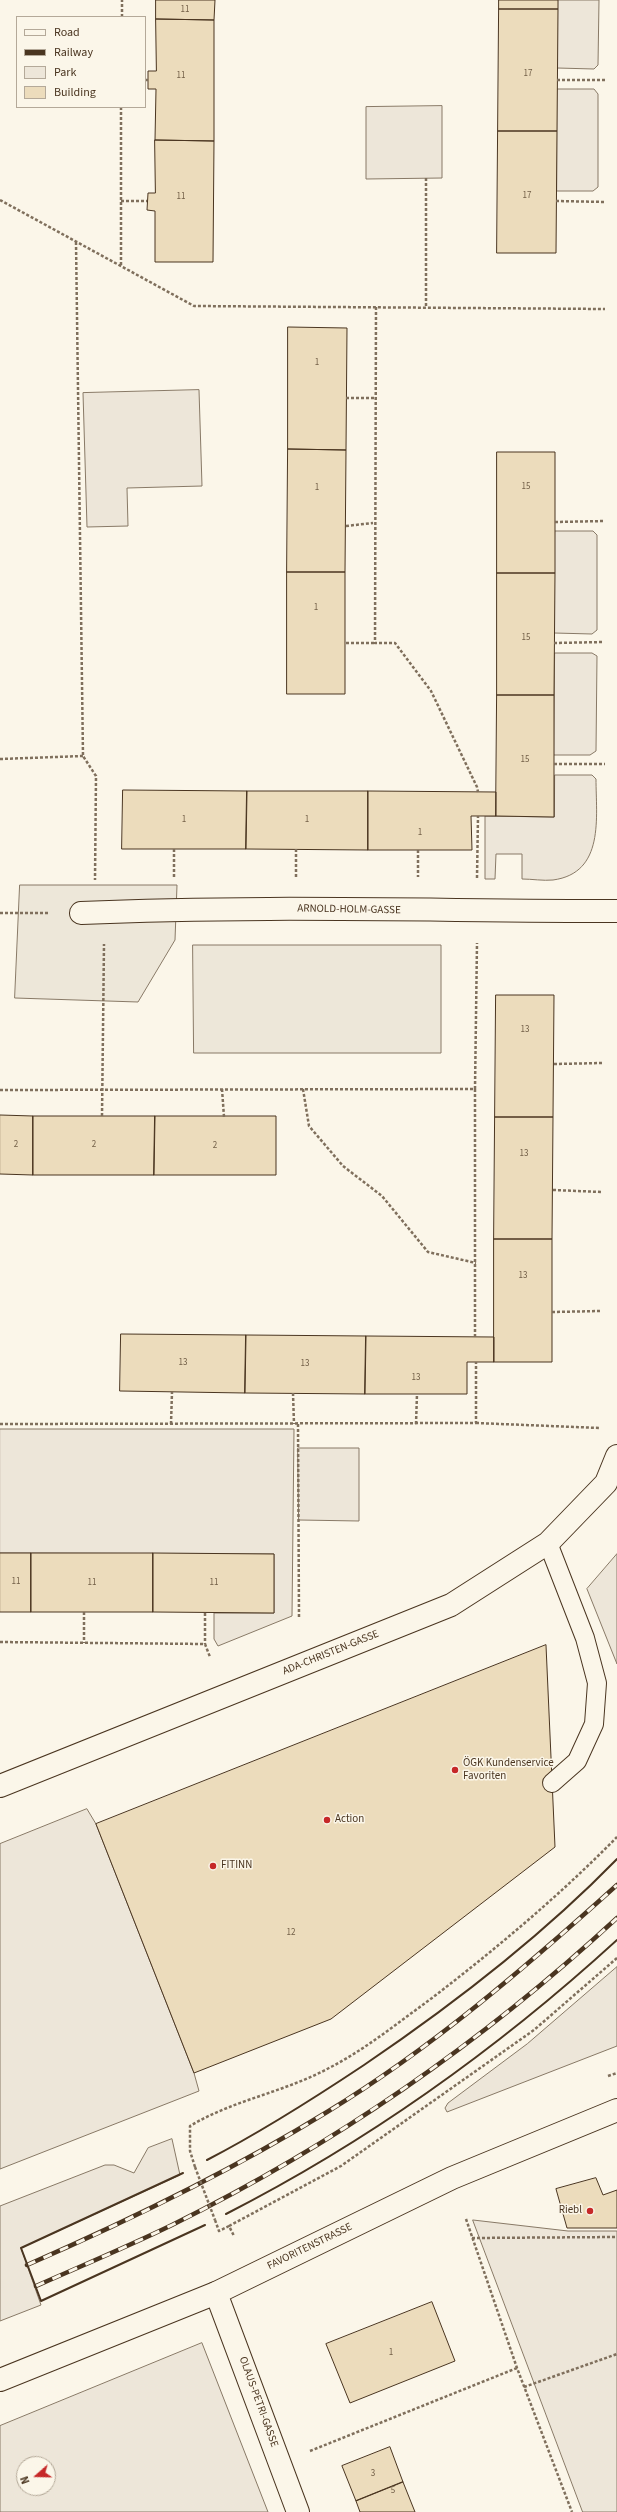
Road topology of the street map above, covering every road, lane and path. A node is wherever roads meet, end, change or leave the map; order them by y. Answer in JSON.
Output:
{"nodes":[{"id":1,"x":122,"y":0,"type":"edge"},
{"id":2,"x":122,"y":16,"type":"edge"},
{"id":3,"x":557,"y":80,"type":"dead end"},
{"id":4,"x":607,"y":80,"type":"dead end"},
{"id":5,"x":121,"y":108,"type":"edge"},
{"id":6,"x":426,"y":178,"type":"dead end"},
{"id":7,"x":0,"y":200,"type":"edge"},
{"id":8,"x":121,"y":201,"type":"junction"},
{"id":9,"x":147,"y":201,"type":"dead end"},
{"id":10,"x":556,"y":201,"type":"dead end"},
{"id":11,"x":606,"y":202,"type":"dead end"},
{"id":12,"x":76,"y":242,"type":"junction"},
{"id":13,"x":121,"y":265,"type":"junction"},
{"id":14,"x":376,"y":308,"type":"junction"},
{"id":15,"x":426,"y":308,"type":"junction"},
{"id":16,"x":605,"y":309,"type":"dead end"},
{"id":17,"x":346,"y":398,"type":"dead end"},
{"id":18,"x":374,"y":398,"type":"junction"},
{"id":19,"x":605,"y":521,"type":"dead end"},
{"id":20,"x":555,"y":522,"type":"dead end"},
{"id":21,"x":373,"y":523,"type":"junction"},
{"id":22,"x":346,"y":526,"type":"dead end"},
{"id":23,"x":604,"y":642,"type":"dead end"},
{"id":24,"x":346,"y":643,"type":"dead end"},
{"id":25,"x":375,"y":643,"type":"junction"},
{"id":26,"x":554,"y":643,"type":"dead end"},
{"id":27,"x":83,"y":756,"type":"junction"},
{"id":28,"x":0,"y":759,"type":"edge"},
{"id":29,"x":554,"y":764,"type":"dead end"},
{"id":30,"x":605,"y":764,"type":"dead end"},
{"id":31,"x":478,"y":792,"type":"dead end"},
{"id":32,"x":478,"y":816,"type":"dead end"},
{"id":33,"x":174,"y":849,"type":"dead end"},
{"id":34,"x":296,"y":849,"type":"dead end"},
{"id":35,"x":95,"y":880,"type":"dead end"},
{"id":36,"x":174,"y":880,"type":"dead end"},
{"id":37,"x":296,"y":881,"type":"dead end"},
{"id":38,"x":477,"y":883,"type":"dead end"},
{"id":39,"x":104,"y":912,"type":"junction"},
{"id":40,"x":617,"y":912,"type":"edge"},
{"id":41,"x":0,"y":913,"type":"edge"},
{"id":42,"x":81,"y":913,"type":"joint"},
{"id":43,"x":477,"y":938,"type":"dead end"},
{"id":44,"x":603,"y":1063,"type":"dead end"},
{"id":45,"x":554,"y":1064,"type":"dead end"},
{"id":46,"x":222,"y":1089,"type":"junction"},
{"id":47,"x":303,"y":1089,"type":"junction"},
{"id":48,"x":475,"y":1089,"type":"junction"},
{"id":49,"x":0,"y":1090,"type":"edge"},
{"id":50,"x":102,"y":1090,"type":"junction"},
{"id":51,"x":102,"y":1116,"type":"dead end"},
{"id":52,"x":224,"y":1117,"type":"dead end"},
{"id":53,"x":553,"y":1190,"type":"dead end"},
{"id":54,"x":602,"y":1192,"type":"dead end"},
{"id":55,"x":476,"y":1263,"type":"junction"},
{"id":56,"x":601,"y":1311,"type":"dead end"},
{"id":57,"x":552,"y":1312,"type":"dead end"},
{"id":58,"x":476,"y":1337,"type":"dead end"},
{"id":59,"x":476,"y":1362,"type":"dead end"},
{"id":60,"x":172,"y":1392,"type":"dead end"},
{"id":61,"x":294,"y":1394,"type":"dead end"},
{"id":62,"x":417,"y":1394,"type":"dead end"},
{"id":63,"x":476,"y":1423,"type":"junction"},
{"id":64,"x":0,"y":1424,"type":"edge"},
{"id":65,"x":171,"y":1424,"type":"junction"},
{"id":66,"x":294,"y":1424,"type":"junction"},
{"id":67,"x":298,"y":1424,"type":"junction"},
{"id":68,"x":416,"y":1424,"type":"junction"},
{"id":69,"x":604,"y":1428,"type":"dead end"},
{"id":70,"x":617,"y":1456,"type":"edge"},
{"id":71,"x":612,"y":1486,"type":"edge"},
{"id":72,"x":548,"y":1543,"type":"junction"},
{"id":73,"x":84,"y":1612,"type":"dead end"},
{"id":74,"x":205,"y":1612,"type":"dead end"},
{"id":75,"x":299,"y":1620,"type":"dead end"},
{"id":76,"x":0,"y":1642,"type":"edge"},
{"id":77,"x":84,"y":1643,"type":"junction"},
{"id":78,"x":205,"y":1644,"type":"junction"},
{"id":79,"x":210,"y":1657,"type":"dead end"},
{"id":80,"x":552,"y":1783,"type":"dead end"},
{"id":81,"x":0,"y":1786,"type":"edge"},
{"id":82,"x":617,"y":1838,"type":"edge"},
{"id":83,"x":617,"y":1958,"type":"edge"},
{"id":84,"x":617,"y":2110,"type":"edge"},
{"id":85,"x":466,"y":2219,"type":"dead end"},
{"id":86,"x":229,"y":2226,"type":"junction"},
{"id":87,"x":234,"y":2236,"type":"dead end"},
{"id":88,"x":617,"y":2237,"type":"edge"},
{"id":89,"x":472,"y":2238,"type":"junction"},
{"id":90,"x":216,"y":2293,"type":"junction"},
{"id":91,"x":617,"y":2354,"type":"edge"},
{"id":92,"x":517,"y":2368,"type":"junction"},
{"id":93,"x":0,"y":2380,"type":"edge"},
{"id":94,"x":524,"y":2387,"type":"junction"},
{"id":95,"x":280,"y":2463,"type":"junction"},
{"id":96,"x":298,"y":2512,"type":"edge"},
{"id":97,"x":572,"y":2512,"type":"edge"}],
"edges":[{"from":1,"to":2,"type":"path"},
{"from":3,"to":4,"type":"path"},
{"from":5,"to":8,"type":"path"},
{"from":6,"to":15,"type":"path"},
{"from":7,"to":12,"type":"path"},
{"from":8,"to":9,"type":"path"},
{"from":8,"to":13,"type":"path"},
{"from":10,"to":11,"type":"path"},
{"from":12,"to":13,"type":"path"},
{"from":12,"to":27,"type":"path"},
{"from":13,"to":14,"type":"path"},
{"from":14,"to":15,"type":"path"},
{"from":14,"to":18,"type":"path"},
{"from":15,"to":16,"type":"path"},
{"from":17,"to":18,"type":"path"},
{"from":18,"to":21,"type":"path"},
{"from":19,"to":20,"type":"path"},
{"from":21,"to":22,"type":"path"},
{"from":21,"to":25,"type":"path"},
{"from":23,"to":26,"type":"path"},
{"from":24,"to":25,"type":"path"},
{"from":25,"to":31,"type":"path"},
{"from":27,"to":28,"type":"path"},
{"from":27,"to":35,"type":"path"},
{"from":29,"to":30,"type":"path"},
{"from":32,"to":38,"type":"path"},
{"from":33,"to":36,"type":"path"},
{"from":34,"to":37,"type":"path"},
{"from":39,"to":40,"type":"street","name":"ARNOLD-HOLM-GASSE"},
{"from":39,"to":42,"type":"street","name":"ARNOLD-HOLM-GASSE"},
{"from":39,"to":50,"type":"path"},
{"from":41,"to":42,"type":"path"},
{"from":43,"to":48,"type":"path"},
{"from":44,"to":45,"type":"path"},
{"from":46,"to":47,"type":"path"},
{"from":46,"to":50,"type":"path"},
{"from":46,"to":52,"type":"path"},
{"from":47,"to":48,"type":"path"},
{"from":47,"to":55,"type":"path"},
{"from":48,"to":55,"type":"path"},
{"from":49,"to":50,"type":"path"},
{"from":50,"to":51,"type":"path"},
{"from":53,"to":54,"type":"path"},
{"from":55,"to":58,"type":"path"},
{"from":56,"to":57,"type":"path"},
{"from":59,"to":63,"type":"path"},
{"from":60,"to":65,"type":"path"},
{"from":61,"to":66,"type":"path"},
{"from":62,"to":68,"type":"path"},
{"from":63,"to":68,"type":"path"},
{"from":63,"to":69,"type":"path"},
{"from":64,"to":65,"type":"path"},
{"from":65,"to":66,"type":"path"},
{"from":66,"to":67,"type":"path"},
{"from":67,"to":68,"type":"path"},
{"from":67,"to":75,"type":"path"},
{"from":70,"to":71,"type":"street","name":"ADA-CHRISTEN-GASSE"},
{"from":71,"to":72,"type":"street","name":"ADA-CHRISTEN-GASSE"},
{"from":72,"to":80,"type":"lane"},
{"from":72,"to":81,"type":"street","name":"ADA-CHRISTEN-GASSE"},
{"from":73,"to":77,"type":"path"},
{"from":74,"to":78,"type":"path"},
{"from":76,"to":77,"type":"path"},
{"from":77,"to":78,"type":"path"},
{"from":78,"to":79,"type":"path"},
{"from":82,"to":86,"type":"path","bridge":true},
{"from":83,"to":86,"type":"path"},
{"from":84,"to":90,"type":"street","name":"FAVORITENSTRASSE"},
{"from":85,"to":89,"type":"path"},
{"from":86,"to":87,"type":"path"},
{"from":88,"to":89,"type":"path"},
{"from":89,"to":92,"type":"path"},
{"from":90,"to":93,"type":"street","name":"FAVORITENSTRASSE"},
{"from":90,"to":95,"type":"street","name":"OLAUS-PETRI-GASSE"},
{"from":91,"to":94,"type":"path"},
{"from":92,"to":94,"type":"path"},
{"from":92,"to":95,"type":"path"},
{"from":94,"to":97,"type":"path"},
{"from":95,"to":96,"type":"street","name":"OLAUS-PETRI-GASSE"}]}
